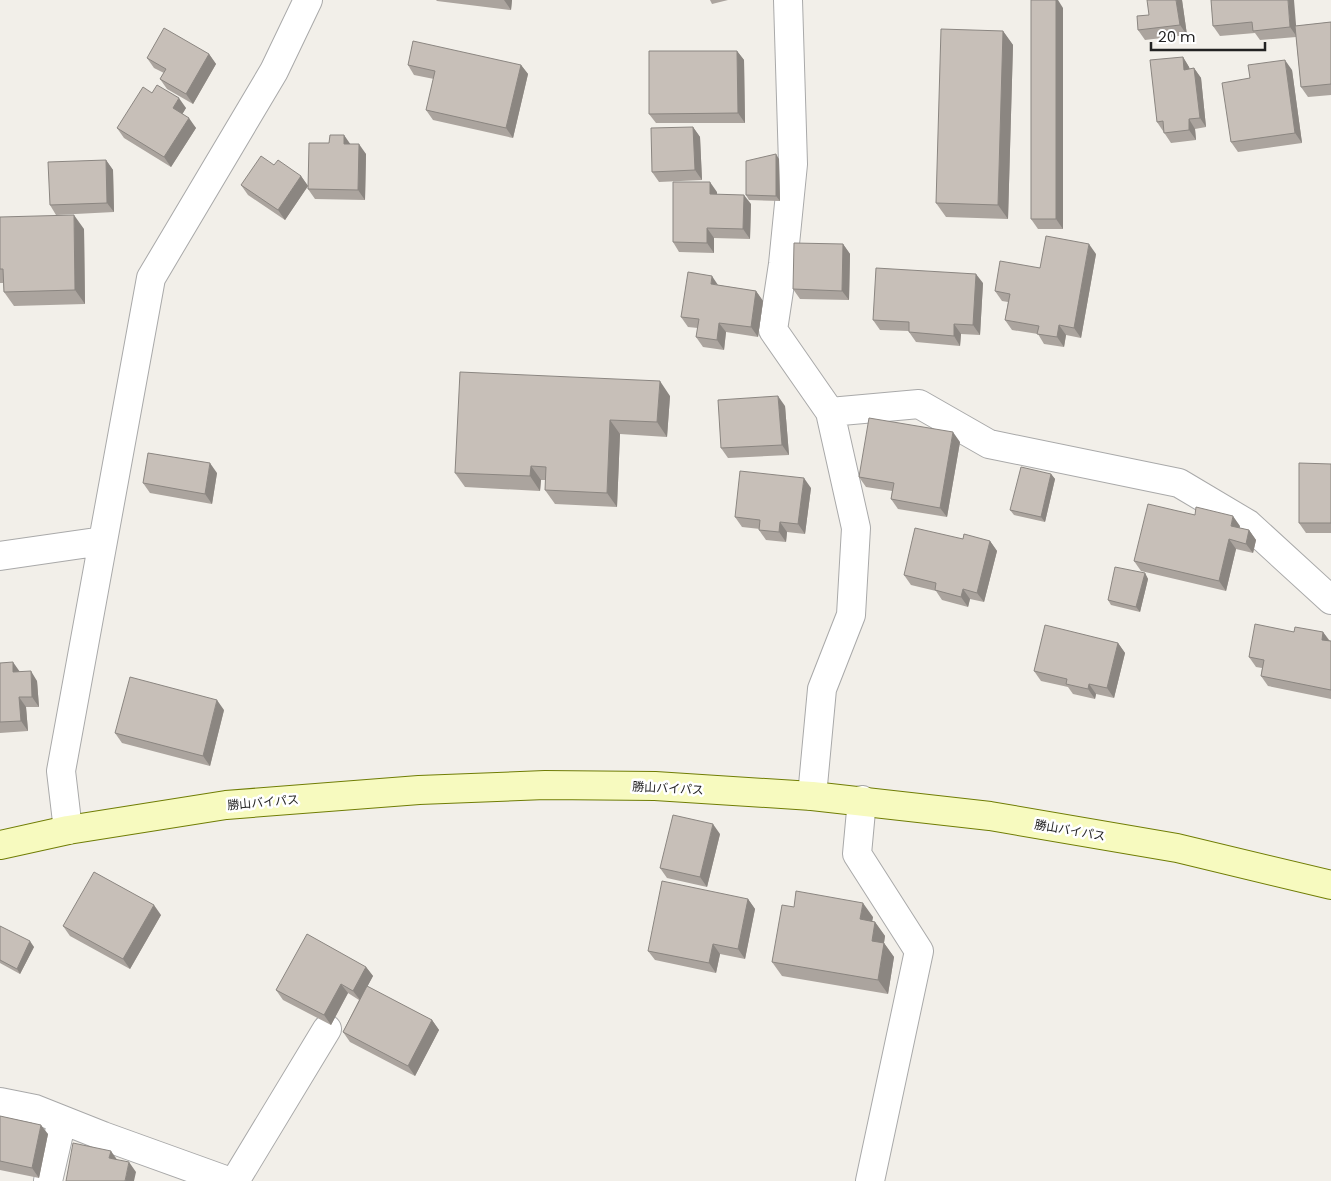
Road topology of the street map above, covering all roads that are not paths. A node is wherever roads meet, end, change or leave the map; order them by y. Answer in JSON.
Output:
{"nodes":[{"id":1,"x":308,"y":0,"type":"edge"},
{"id":2,"x":788,"y":0,"type":"edge"},
{"id":3,"x":830,"y":412,"type":"junction"},
{"id":4,"x":103,"y":541,"type":"junction"},
{"id":5,"x":0,"y":556,"type":"edge"},
{"id":6,"x":1331,"y":600,"type":"edge"},
{"id":7,"x":812,"y":796,"type":"junction"},
{"id":8,"x":862,"y":800,"type":"junction"},
{"id":9,"x":68,"y":830,"type":"junction"},
{"id":10,"x":0,"y":844,"type":"edge"},
{"id":11,"x":1331,"y":885,"type":"edge"},
{"id":12,"x":327,"y":1029,"type":"edge"},
{"id":13,"x":0,"y":1102,"type":"edge"},
{"id":14,"x":62,"y":1120,"type":"junction"},
{"id":15,"x":48,"y":1181,"type":"edge"},
{"id":16,"x":228,"y":1181,"type":"edge"},
{"id":17,"x":236,"y":1181,"type":"edge"},
{"id":18,"x":870,"y":1181,"type":"edge"}],
"edges":[{"from":1,"to":4,"type":"street"},
{"from":2,"to":3,"type":"street"},
{"from":3,"to":6,"type":"street"},
{"from":3,"to":7,"type":"street"},
{"from":4,"to":5,"type":"street"},
{"from":4,"to":9,"type":"street"},
{"from":7,"to":8,"type":"main road","name":"勝山バイパス"},
{"from":7,"to":9,"type":"main road","name":"勝山バイパス"},
{"from":8,"to":11,"type":"main road","name":"勝山バイパス"},
{"from":8,"to":18,"type":"street"},
{"from":9,"to":10,"type":"main road","name":"勝山バイパス"},
{"from":12,"to":17,"type":"street"},
{"from":13,"to":14,"type":"street"},
{"from":14,"to":15,"type":"street"},
{"from":14,"to":16,"type":"street"}]}
